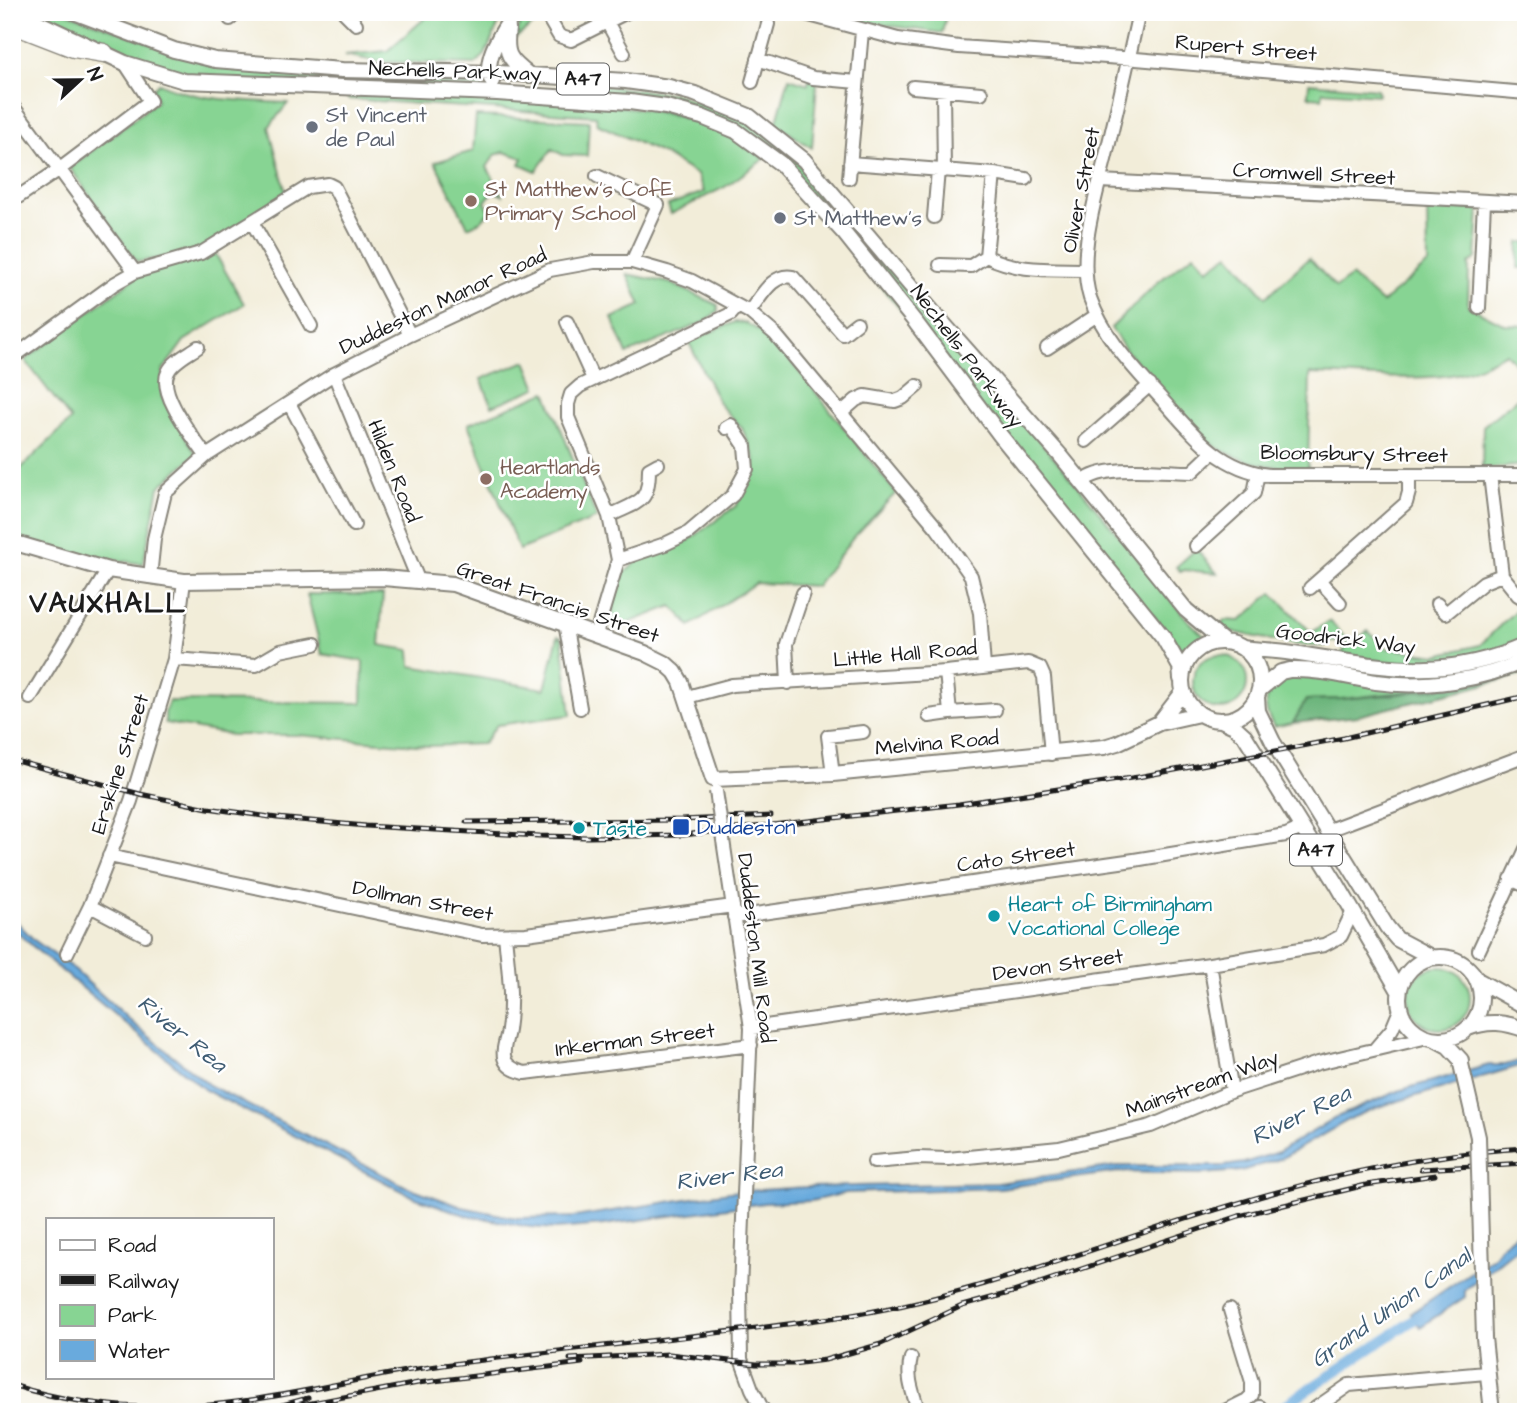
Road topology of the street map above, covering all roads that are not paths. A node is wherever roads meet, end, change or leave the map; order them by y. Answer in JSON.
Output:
{"nodes":[{"id":1,"x":16,"y":12,"type":"edge"},
{"id":2,"x":74,"y":12,"type":"edge"},
{"id":3,"x":545,"y":12,"type":"edge"},
{"id":4,"x":627,"y":12,"type":"edge"},
{"id":5,"x":798,"y":12,"type":"edge"},
{"id":6,"x":1139,"y":12,"type":"edge"},
{"id":7,"x":345,"y":13,"type":"edge"},
{"id":8,"x":512,"y":18,"type":"edge"},
{"id":9,"x":607,"y":22,"type":"junction"},
{"id":10,"x":12,"y":24,"type":"edge"},
{"id":11,"x":356,"y":24,"type":"dead end"},
{"id":12,"x":768,"y":24,"type":"dead end"},
{"id":13,"x":862,"y":31,"type":"junction"},
{"id":14,"x":104,"y":53,"type":"junction"},
{"id":15,"x":624,"y":53,"type":"dead end"},
{"id":16,"x":758,"y":59,"type":"junction"},
{"id":17,"x":1128,"y":59,"type":"junction"},
{"id":18,"x":125,"y":63,"type":"junction"},
{"id":19,"x":530,"y":77,"type":"junction"},
{"id":20,"x":496,"y":81,"type":"junction"},
{"id":21,"x":752,"y":82,"type":"dead end"},
{"id":22,"x":857,"y":82,"type":"junction"},
{"id":23,"x":913,"y":87,"type":"dead end"},
{"id":24,"x":943,"y":90,"type":"junction"},
{"id":25,"x":981,"y":93,"type":"dead end"},
{"id":26,"x":1526,"y":93,"type":"edge"},
{"id":27,"x":12,"y":105,"type":"edge"},
{"id":28,"x":850,"y":163,"type":"junction"},
{"id":29,"x":60,"y":169,"type":"junction"},
{"id":30,"x":941,"y":170,"type":"junction"},
{"id":31,"x":994,"y":174,"type":"junction"},
{"id":32,"x":597,"y":176,"type":"dead end"},
{"id":33,"x":849,"y":178,"type":"dead end"},
{"id":34,"x":1026,"y":179,"type":"dead end"},
{"id":35,"x":1100,"y":181,"type":"junction"},
{"id":36,"x":12,"y":201,"type":"edge"},
{"id":37,"x":1484,"y":202,"type":"junction"},
{"id":38,"x":1526,"y":203,"type":"edge"},
{"id":39,"x":934,"y":217,"type":"dead end"},
{"id":40,"x":252,"y":222,"type":"junction"},
{"id":41,"x":986,"y":256,"type":"junction"},
{"id":42,"x":632,"y":262,"type":"junction"},
{"id":43,"x":940,"y":265,"type":"dead end"},
{"id":44,"x":1085,"y":270,"type":"junction"},
{"id":45,"x":135,"y":272,"type":"junction"},
{"id":46,"x":1479,"y":308,"type":"dead end"},
{"id":47,"x":743,"y":310,"type":"junction"},
{"id":48,"x":1097,"y":314,"type":"junction"},
{"id":49,"x":856,"y":323,"type":"dead end"},
{"id":50,"x":311,"y":326,"type":"dead end"},
{"id":51,"x":573,"y":328,"type":"dead end"},
{"id":52,"x":410,"y":335,"type":"junction"},
{"id":53,"x":198,"y":347,"type":"dead end"},
{"id":54,"x":1047,"y":348,"type":"dead end"},
{"id":55,"x":12,"y":358,"type":"edge"},
{"id":56,"x":334,"y":374,"type":"junction"},
{"id":57,"x":593,"y":379,"type":"junction"},
{"id":58,"x":1150,"y":385,"type":"junction"},
{"id":59,"x":917,"y":386,"type":"dead end"},
{"id":60,"x":289,"y":403,"type":"junction"},
{"id":61,"x":841,"y":413,"type":"junction"},
{"id":62,"x":731,"y":425,"type":"dead end"},
{"id":63,"x":1086,"y":441,"type":"dead end"},
{"id":64,"x":1213,"y":452,"type":"junction"},
{"id":65,"x":206,"y":456,"type":"junction"},
{"id":66,"x":650,"y":467,"type":"dead end"},
{"id":67,"x":1258,"y":473,"type":"junction"},
{"id":68,"x":1522,"y":473,"type":"edge"},
{"id":69,"x":1409,"y":475,"type":"junction"},
{"id":70,"x":1490,"y":475,"type":"junction"},
{"id":71,"x":1083,"y":482,"type":"junction"},
{"id":72,"x":609,"y":516,"type":"junction"},
{"id":73,"x":354,"y":525,"type":"dead end"},
{"id":74,"x":13,"y":544,"type":"edge"},
{"id":75,"x":1196,"y":546,"type":"dead end"},
{"id":76,"x":618,"y":561,"type":"junction"},
{"id":77,"x":108,"y":570,"type":"junction"},
{"id":78,"x":1502,"y":575,"type":"junction"},
{"id":79,"x":150,"y":577,"type":"junction"},
{"id":80,"x":184,"y":581,"type":"junction"},
{"id":81,"x":419,"y":582,"type":"junction"},
{"id":82,"x":803,"y":593,"type":"dead end"},
{"id":83,"x":1526,"y":600,"type":"edge"},
{"id":84,"x":1340,"y":603,"type":"dead end"},
{"id":85,"x":1437,"y":604,"type":"dead end"},
{"id":86,"x":565,"y":623,"type":"junction"},
{"id":87,"x":596,"y":634,"type":"junction"},
{"id":88,"x":1224,"y":642,"type":"junction"},
{"id":89,"x":315,"y":643,"type":"dead end"},
{"id":90,"x":1526,"y":645,"type":"edge"},
{"id":91,"x":1242,"y":648,"type":"junction"},
{"id":92,"x":174,"y":659,"type":"junction"},
{"id":93,"x":1526,"y":660,"type":"edge"},
{"id":94,"x":985,"y":667,"type":"junction"},
{"id":95,"x":946,"y":672,"type":"junction"},
{"id":96,"x":788,"y":683,"type":"junction"},
{"id":97,"x":1182,"y":686,"type":"junction"},
{"id":98,"x":1258,"y":694,"type":"junction"},
{"id":99,"x":687,"y":697,"type":"junction"},
{"id":100,"x":30,"y":698,"type":"dead end"},
{"id":101,"x":580,"y":708,"type":"dead end"},
{"id":102,"x":995,"y":710,"type":"dead end"},
{"id":103,"x":950,"y":713,"type":"junction"},
{"id":104,"x":1199,"y":714,"type":"junction"},
{"id":105,"x":929,"y":716,"type":"dead end"},
{"id":106,"x":1221,"y":720,"type":"junction"},
{"id":107,"x":1158,"y":723,"type":"junction"},
{"id":108,"x":863,"y":732,"type":"dead end"},
{"id":109,"x":1051,"y":754,"type":"junction"},
{"id":110,"x":1526,"y":755,"type":"edge"},
{"id":111,"x":833,"y":774,"type":"junction"},
{"id":112,"x":715,"y":785,"type":"junction"},
{"id":113,"x":1302,"y":828,"type":"junction"},
{"id":114,"x":1326,"y":831,"type":"junction"},
{"id":115,"x":1526,"y":849,"type":"edge"},
{"id":116,"x":109,"y":856,"type":"junction"},
{"id":117,"x":1511,"y":878,"type":"junction"},
{"id":118,"x":1526,"y":886,"type":"edge"},
{"id":119,"x":90,"y":906,"type":"junction"},
{"id":120,"x":1353,"y":911,"type":"junction"},
{"id":121,"x":733,"y":912,"type":"junction"},
{"id":122,"x":145,"y":935,"type":"dead end"},
{"id":123,"x":505,"y":935,"type":"junction"},
{"id":124,"x":1479,"y":950,"type":"dead end"},
{"id":125,"x":67,"y":953,"type":"dead end"},
{"id":126,"x":1431,"y":957,"type":"junction"},
{"id":127,"x":1210,"y":964,"type":"junction"},
{"id":128,"x":1476,"y":979,"type":"junction"},
{"id":129,"x":1399,"y":991,"type":"junction"},
{"id":130,"x":1526,"y":1007,"type":"edge"},
{"id":131,"x":1400,"y":1010,"type":"junction"},
{"id":132,"x":751,"y":1028,"type":"junction"},
{"id":133,"x":1465,"y":1030,"type":"junction"},
{"id":134,"x":1526,"y":1030,"type":"edge"},
{"id":135,"x":1431,"y":1038,"type":"junction"},
{"id":136,"x":751,"y":1045,"type":"junction"},
{"id":137,"x":1375,"y":1049,"type":"junction"},
{"id":138,"x":1461,"y":1062,"type":"junction"},
{"id":139,"x":1232,"y":1091,"type":"junction"},
{"id":140,"x":874,"y":1162,"type":"dead end"},
{"id":141,"x":1230,"y":1310,"type":"dead end"},
{"id":142,"x":911,"y":1358,"type":"dead end"},
{"id":143,"x":1486,"y":1373,"type":"junction"},
{"id":144,"x":764,"y":1412,"type":"edge"},
{"id":145,"x":919,"y":1412,"type":"edge"},
{"id":146,"x":1223,"y":1412,"type":"edge"},
{"id":147,"x":1310,"y":1412,"type":"edge"},
{"id":148,"x":1492,"y":1412,"type":"edge"}],
"edges":[{"from":1,"to":14,"type":"main road","name":"Nechells Parkway","number":"A47"},
{"from":2,"to":20,"type":"main road","name":"Nechells Parkway","number":"A47"},
{"from":3,"to":9,"type":"street"},
{"from":4,"to":9,"type":"street"},
{"from":5,"to":13,"type":"street","name":"Rupert Street"},
{"from":6,"to":17,"type":"street","name":"Oliver Street"},
{"from":7,"to":11,"type":"street"},
{"from":8,"to":19,"type":"main road"},
{"from":8,"to":20,"type":"main road"},
{"from":9,"to":15,"type":"street"},
{"from":10,"to":14,"type":"highway"},
{"from":12,"to":16,"type":"street"},
{"from":13,"to":17,"type":"street","name":"Rupert Street"},
{"from":13,"to":22,"type":"street"},
{"from":14,"to":18,"type":"main road","name":"Nechells Parkway","number":"A47"},
{"from":16,"to":21,"type":"street"},
{"from":16,"to":22,"type":"street"},
{"from":17,"to":26,"type":"street","name":"Rupert Street"},
{"from":17,"to":35,"type":"street","name":"Oliver Street"},
{"from":18,"to":20,"type":"main road","name":"Nechells Parkway","number":"A47"},
{"from":18,"to":29,"type":"street"},
{"from":19,"to":20,"type":"main road","name":"Nechells Parkway","number":"A47"},
{"from":19,"to":71,"type":"main road","name":"Nechells Parkway","number":"A47"},
{"from":20,"to":97,"type":"main road","name":"Nechells Parkway","number":"A47"},
{"from":22,"to":28,"type":"street"},
{"from":23,"to":24,"type":"street"},
{"from":24,"to":25,"type":"street"},
{"from":24,"to":30,"type":"street"},
{"from":27,"to":29,"type":"street"},
{"from":28,"to":30,"type":"street"},
{"from":28,"to":33,"type":"street"},
{"from":29,"to":36,"type":"street"},
{"from":29,"to":45,"type":"street"},
{"from":30,"to":31,"type":"street"},
{"from":30,"to":39,"type":"street"},
{"from":31,"to":34,"type":"street"},
{"from":31,"to":41,"type":"street"},
{"from":32,"to":42,"type":"street"},
{"from":35,"to":37,"type":"street","name":"Cromwell Street"},
{"from":35,"to":44,"type":"street","name":"Oliver Street"},
{"from":37,"to":38,"type":"street","name":"Cromwell Street"},
{"from":37,"to":46,"type":"street"},
{"from":40,"to":45,"type":"street"},
{"from":40,"to":50,"type":"street"},
{"from":40,"to":52,"type":"street"},
{"from":41,"to":43,"type":"street"},
{"from":41,"to":44,"type":"street"},
{"from":42,"to":47,"type":"street","name":"Duddeston Manor Road"},
{"from":42,"to":52,"type":"street","name":"Duddeston Manor Road"},
{"from":44,"to":48,"type":"street","name":"Oliver Street"},
{"from":45,"to":55,"type":"street"},
{"from":47,"to":49,"type":"street"},
{"from":47,"to":57,"type":"street"},
{"from":47,"to":61,"type":"street","name":"Duddeston Manor Road"},
{"from":48,"to":54,"type":"street"},
{"from":48,"to":58,"type":"street","name":"Oliver Street"},
{"from":51,"to":57,"type":"street"},
{"from":52,"to":56,"type":"street","name":"Duddeston Manor Road"},
{"from":53,"to":65,"type":"street"},
{"from":56,"to":60,"type":"street","name":"Duddeston Manor Road"},
{"from":56,"to":81,"type":"street","name":"Hilden Road"},
{"from":57,"to":72,"type":"street"},
{"from":58,"to":63,"type":"street"},
{"from":58,"to":64,"type":"street","name":"Oliver Street"},
{"from":59,"to":61,"type":"street"},
{"from":60,"to":65,"type":"street","name":"Duddeston Manor Road"},
{"from":60,"to":73,"type":"street"},
{"from":61,"to":94,"type":"street","name":"Duddeston Manor Road"},
{"from":62,"to":76,"type":"street"},
{"from":64,"to":67,"type":"street","name":"Bloomsbury Street"},
{"from":64,"to":71,"type":"street"},
{"from":65,"to":79,"type":"street","name":"Duddeston Manor Road"},
{"from":66,"to":72,"type":"street"},
{"from":67,"to":69,"type":"street","name":"Bloomsbury Street"},
{"from":67,"to":75,"type":"street"},
{"from":68,"to":70,"type":"street","name":"Bloomsbury Street"},
{"from":69,"to":70,"type":"street","name":"Bloomsbury Street"},
{"from":69,"to":84,"type":"street"},
{"from":70,"to":78,"type":"street"},
{"from":71,"to":88,"type":"main road","name":"Nechells Parkway","number":"A47"},
{"from":72,"to":76,"type":"street"},
{"from":74,"to":77,"type":"main road","name":"Great Francis Street"},
{"from":76,"to":87,"type":"street"},
{"from":77,"to":79,"type":"main road","name":"Great Francis Street"},
{"from":77,"to":100,"type":"street"},
{"from":78,"to":83,"type":"street"},
{"from":78,"to":85,"type":"street"},
{"from":79,"to":80,"type":"main road","name":"Great Francis Street"},
{"from":80,"to":81,"type":"main road","name":"Great Francis Street"},
{"from":80,"to":92,"type":"street","name":"Erskine Street"},
{"from":81,"to":86,"type":"main road","name":"Great Francis Street"},
{"from":82,"to":96,"type":"street"},
{"from":86,"to":87,"type":"main road","name":"Great Francis Street"},
{"from":86,"to":101,"type":"street"},
{"from":87,"to":99,"type":"main road","name":"Great Francis Street"},
{"from":88,"to":91,"type":"main road","number":"A47"},
{"from":88,"to":97,"type":"main road"},
{"from":89,"to":92,"type":"street"},
{"from":90,"to":91,"type":"main road","name":"Goodrick Way"},
{"from":91,"to":98,"type":"main road","number":"A47"},
{"from":92,"to":116,"type":"street","name":"Erskine Street"},
{"from":93,"to":98,"type":"main road","name":"Goodrick Way"},
{"from":94,"to":95,"type":"street","name":"Little Hall Road"},
{"from":94,"to":109,"type":"street","name":"Little Hall Road"},
{"from":95,"to":96,"type":"street","name":"Little Hall Road"},
{"from":95,"to":103,"type":"street"},
{"from":96,"to":99,"type":"street","name":"Little Hall Road"},
{"from":97,"to":104,"type":"main road","number":"A47"},
{"from":97,"to":107,"type":"main road","name":"Melvina Road"},
{"from":98,"to":106,"type":"main road"},
{"from":98,"to":114,"type":"main road","number":"A47"},
{"from":99,"to":112,"type":"main road","name":"Great Francis Street"},
{"from":102,"to":103,"type":"street"},
{"from":103,"to":105,"type":"street"},
{"from":104,"to":106,"type":"main road","number":"A47"},
{"from":104,"to":107,"type":"main road","name":"Melvina Road"},
{"from":106,"to":113,"type":"main road","number":"A47"},
{"from":107,"to":109,"type":"main road","name":"Melvina Road"},
{"from":108,"to":111,"type":"street"},
{"from":109,"to":111,"type":"main road","name":"Melvina Road"},
{"from":110,"to":114,"type":"street"},
{"from":111,"to":112,"type":"main road","name":"Melvina Road"},
{"from":112,"to":121,"type":"street","name":"Duddeston Mill Road","bridge":true},
{"from":113,"to":120,"type":"main road","number":"A47"},
{"from":113,"to":121,"type":"street","name":"Cato Street"},
{"from":114,"to":126,"type":"main road","number":"A47"},
{"from":115,"to":117,"type":"street"},
{"from":116,"to":119,"type":"street","name":"Erskine Street"},
{"from":116,"to":123,"type":"street","name":"Dollman Street"},
{"from":117,"to":118,"type":"street"},
{"from":117,"to":124,"type":"street"},
{"from":119,"to":122,"type":"street"},
{"from":119,"to":125,"type":"street","name":"Erskine Street"},
{"from":120,"to":127,"type":"street","name":"Devon Street"},
{"from":120,"to":129,"type":"main road","number":"A47"},
{"from":121,"to":123,"type":"street","name":"Dollman Street"},
{"from":121,"to":132,"type":"street","name":"Duddeston Mill Road"},
{"from":123,"to":136,"type":"street","name":"Inkerman Street"},
{"from":126,"to":128,"type":"main road"},
{"from":126,"to":129,"type":"main road"},
{"from":127,"to":132,"type":"street","name":"Devon Street"},
{"from":127,"to":139,"type":"street"},
{"from":128,"to":130,"type":"main road"},
{"from":128,"to":133,"type":"main road"},
{"from":129,"to":131,"type":"main road"},
{"from":131,"to":135,"type":"main road"},
{"from":131,"to":137,"type":"street"},
{"from":132,"to":136,"type":"street","name":"Duddeston Mill Road"},
{"from":133,"to":134,"type":"main road"},
{"from":133,"to":135,"type":"main road"},
{"from":133,"to":138,"type":"main road"},
{"from":135,"to":137,"type":"street","name":"Mainstream Way"},
{"from":135,"to":138,"type":"main road"},
{"from":136,"to":144,"type":"street","name":"Duddeston Mill Road"},
{"from":137,"to":139,"type":"street","name":"Mainstream Way"},
{"from":138,"to":143,"type":"main road","bridge":true},
{"from":139,"to":140,"type":"street","name":"Mainstream Way"},
{"from":141,"to":146,"type":"street"},
{"from":142,"to":145,"type":"street"},
{"from":143,"to":147,"type":"street"},
{"from":143,"to":148,"type":"main road"}]}
